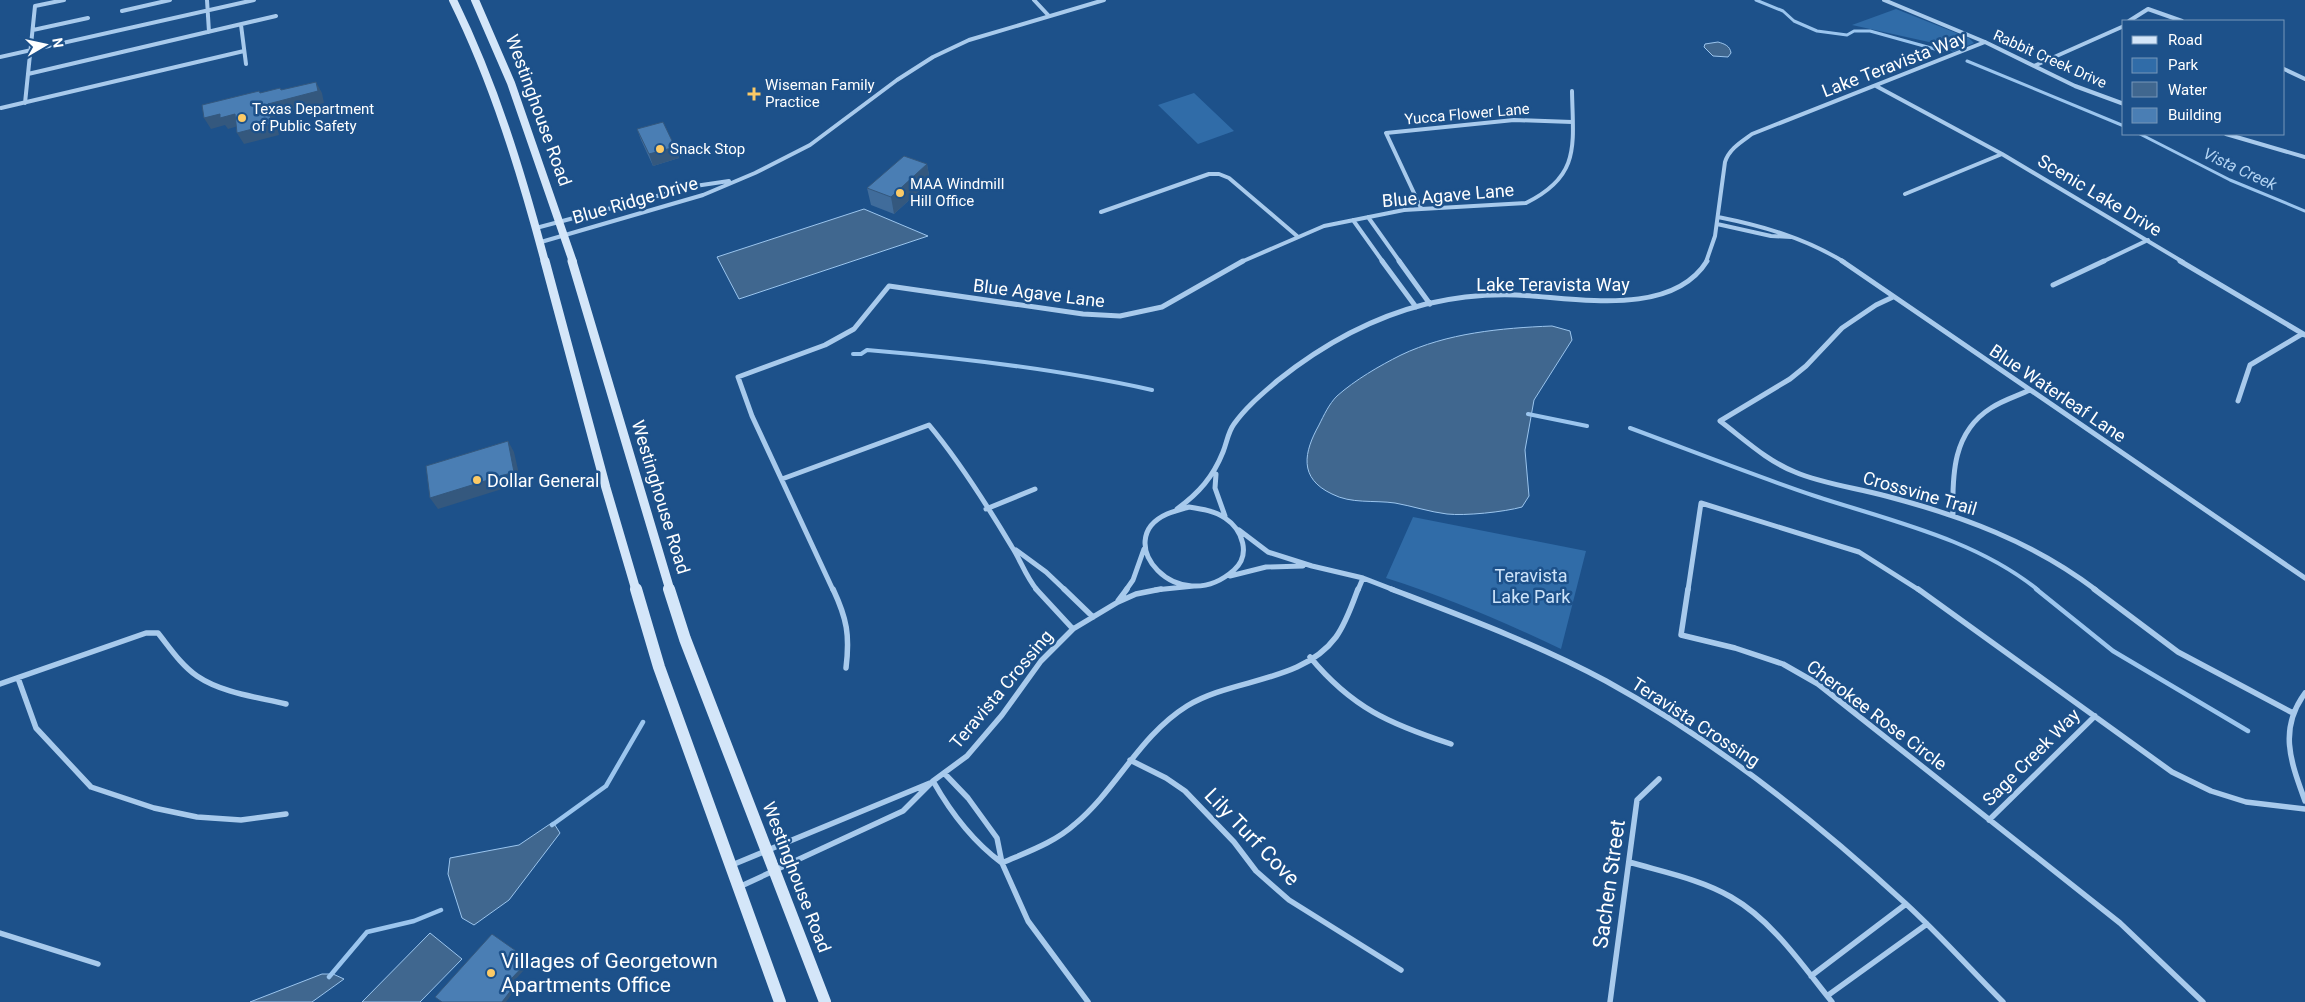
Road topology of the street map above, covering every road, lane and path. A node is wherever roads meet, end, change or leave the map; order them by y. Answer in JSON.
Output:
{"nodes":[{"id":1,"x":64,"y":0,"type":"edge"},
{"id":2,"x":170,"y":0,"type":"edge"},
{"id":3,"x":207,"y":0,"type":"edge"},
{"id":4,"x":254,"y":0,"type":"edge"},
{"id":5,"x":453,"y":0,"type":"edge"},
{"id":6,"x":474,"y":0,"type":"edge"},
{"id":7,"x":1034,"y":0,"type":"edge"},
{"id":8,"x":1104,"y":0,"type":"edge"},
{"id":9,"x":1884,"y":0,"type":"edge"},
{"id":10,"x":208,"y":10,"type":"junction"},
{"id":11,"x":122,"y":11,"type":"dead end"},
{"id":12,"x":276,"y":16,"type":"dead end"},
{"id":13,"x":1049,"y":16,"type":"junction"},
{"id":14,"x":88,"y":18,"type":"dead end"},
{"id":15,"x":2131,"y":20,"type":"edge"},
{"id":16,"x":2179,"y":20,"type":"edge"},
{"id":17,"x":241,"y":25,"type":"junction"},
{"id":18,"x":2122,"y":27,"type":"edge"},
{"id":19,"x":33,"y":30,"type":"junction"},
{"id":20,"x":209,"y":32,"type":"junction"},
{"id":21,"x":1985,"y":42,"type":"junction"},
{"id":22,"x":30,"y":50,"type":"junction"},
{"id":23,"x":244,"y":51,"type":"junction"},
{"id":24,"x":0,"y":57,"type":"edge"},
{"id":25,"x":246,"y":64,"type":"dead end"},
{"id":26,"x":2034,"y":66,"type":"junction"},
{"id":27,"x":2285,"y":70,"type":"edge"},
{"id":28,"x":28,"y":74,"type":"junction"},
{"id":29,"x":2305,"y":80,"type":"edge"},
{"id":30,"x":1876,"y":86,"type":"junction"},
{"id":31,"x":1572,"y":91,"type":"dead end"},
{"id":32,"x":25,"y":103,"type":"junction"},
{"id":33,"x":2122,"y":103,"type":"edge"},
{"id":34,"x":1,"y":108,"type":"edge"},
{"id":35,"x":1572,"y":122,"type":"junction"},
{"id":36,"x":2229,"y":135,"type":"edge"},
{"id":37,"x":2002,"y":154,"type":"junction"},
{"id":38,"x":2305,"y":157,"type":"edge"},
{"id":39,"x":735,"y":180,"type":"junction"},
{"id":40,"x":1905,"y":194,"type":"dead end"},
{"id":41,"x":1421,"y":208,"type":"junction"},
{"id":42,"x":1101,"y":212,"type":"dead end"},
{"id":43,"x":1368,"y":217,"type":"junction"},
{"id":44,"x":1718,"y":217,"type":"junction"},
{"id":45,"x":1353,"y":220,"type":"junction"},
{"id":46,"x":560,"y":221,"type":"junction"},
{"id":47,"x":1717,"y":224,"type":"junction"},
{"id":48,"x":536,"y":228,"type":"junction"},
{"id":49,"x":565,"y":235,"type":"junction"},
{"id":50,"x":1297,"y":236,"type":"junction"},
{"id":51,"x":1792,"y":237,"type":"junction"},
{"id":52,"x":2148,"y":240,"type":"junction"},
{"id":53,"x":541,"y":242,"type":"junction"},
{"id":54,"x":2053,"y":285,"type":"dead end"},
{"id":55,"x":1893,"y":297,"type":"junction"},
{"id":56,"x":1430,"y":304,"type":"junction"},
{"id":57,"x":1416,"y":307,"type":"junction"},
{"id":58,"x":2304,"y":334,"type":"edge"},
{"id":59,"x":2030,"y":390,"type":"junction"},
{"id":60,"x":2238,"y":401,"type":"dead end"},
{"id":61,"x":1216,"y":471,"type":"junction"},
{"id":62,"x":782,"y":479,"type":"junction"},
{"id":63,"x":1035,"y":489,"type":"dead end"},
{"id":64,"x":986,"y":509,"type":"junction"},
{"id":65,"x":1177,"y":509,"type":"junction"},
{"id":66,"x":1225,"y":516,"type":"junction"},
{"id":67,"x":1953,"y":516,"type":"junction"},
{"id":68,"x":1239,"y":530,"type":"junction"},
{"id":69,"x":1144,"y":546,"type":"junction"},
{"id":70,"x":1014,"y":548,"type":"junction"},
{"id":71,"x":1312,"y":566,"type":"junction"},
{"id":72,"x":1227,"y":576,"type":"junction"},
{"id":73,"x":1363,"y":578,"type":"junction"},
{"id":74,"x":2305,"y":578,"type":"edge"},
{"id":75,"x":1194,"y":586,"type":"junction"},
{"id":76,"x":1118,"y":602,"type":"junction"},
{"id":77,"x":1093,"y":616,"type":"junction"},
{"id":78,"x":1073,"y":629,"type":"junction"},
{"id":79,"x":1310,"y":657,"type":"junction"},
{"id":80,"x":846,"y":668,"type":"dead end"},
{"id":81,"x":18,"y":678,"type":"junction"},
{"id":82,"x":0,"y":684,"type":"edge"},
{"id":83,"x":2305,"y":693,"type":"edge"},
{"id":84,"x":286,"y":704,"type":"dead end"},
{"id":85,"x":2293,"y":713,"type":"junction"},
{"id":86,"x":2094,"y":716,"type":"junction"},
{"id":87,"x":1451,"y":744,"type":"dead end"},
{"id":88,"x":1130,"y":760,"type":"junction"},
{"id":89,"x":944,"y":773,"type":"junction"},
{"id":90,"x":1660,"y":779,"type":"dead end"},
{"id":91,"x":933,"y":781,"type":"junction"},
{"id":92,"x":2305,"y":801,"type":"edge"},
{"id":93,"x":2305,"y":809,"type":"edge"},
{"id":94,"x":286,"y":814,"type":"dead end"},
{"id":95,"x":1989,"y":820,"type":"junction"},
{"id":96,"x":767,"y":850,"type":"junction"},
{"id":97,"x":1629,"y":862,"type":"junction"},
{"id":98,"x":1002,"y":863,"type":"junction"},
{"id":99,"x":732,"y":865,"type":"junction"},
{"id":100,"x":776,"y":872,"type":"junction"},
{"id":101,"x":739,"y":887,"type":"junction"},
{"id":102,"x":1906,"y":904,"type":"junction"},
{"id":103,"x":1927,"y":924,"type":"junction"},
{"id":104,"x":0,"y":933,"type":"edge"},
{"id":105,"x":98,"y":964,"type":"dead end"},
{"id":106,"x":1401,"y":970,"type":"dead end"},
{"id":107,"x":1811,"y":976,"type":"junction"},
{"id":108,"x":1830,"y":999,"type":"edge"},
{"id":109,"x":780,"y":1002,"type":"edge"},
{"id":110,"x":825,"y":1002,"type":"edge"},
{"id":111,"x":1088,"y":1002,"type":"edge"},
{"id":112,"x":1610,"y":1002,"type":"edge"},
{"id":113,"x":2003,"y":1002,"type":"edge"},
{"id":114,"x":2203,"y":1002,"type":"edge"}],
"edges":[{"from":1,"to":19,"type":"street"},
{"from":2,"to":11,"type":"street"},
{"from":3,"to":10,"type":"street"},
{"from":4,"to":10,"type":"street"},
{"from":5,"to":48,"type":"main road"},
{"from":6,"to":46,"type":"main road","name":"Westinghouse Road"},
{"from":7,"to":13,"type":"street"},
{"from":8,"to":13,"type":"street","name":"Blue Ridge Drive"},
{"from":9,"to":21,"type":"street","name":"Rabbit Creek Drive"},
{"from":10,"to":20,"type":"street"},
{"from":10,"to":22,"type":"street"},
{"from":12,"to":17,"type":"street"},
{"from":13,"to":39,"type":"street","name":"Blue Ridge Drive"},
{"from":14,"to":19,"type":"street"},
{"from":15,"to":16,"type":"street"},
{"from":17,"to":20,"type":"street"},
{"from":17,"to":23,"type":"street"},
{"from":18,"to":26,"type":"street"},
{"from":19,"to":22,"type":"street"},
{"from":20,"to":28,"type":"street"},
{"from":21,"to":26,"type":"street","name":"Rabbit Creek Drive"},
{"from":21,"to":30,"type":"street","name":"Lake Teravista Way"},
{"from":22,"to":24,"type":"street"},
{"from":22,"to":28,"type":"street"},
{"from":23,"to":25,"type":"street"},
{"from":23,"to":32,"type":"street"},
{"from":26,"to":33,"type":"street","name":"Rabbit Creek Drive"},
{"from":27,"to":29,"type":"street"},
{"from":28,"to":32,"type":"street"},
{"from":30,"to":37,"type":"street","name":"Scenic Lake Drive"},
{"from":30,"to":44,"type":"street","name":"Lake Teravista Way"},
{"from":31,"to":35,"type":"street","name":"Blue Agave Lane"},
{"from":32,"to":34,"type":"street"},
{"from":35,"to":41,"type":"street","name":"Blue Agave Lane"},
{"from":35,"to":41,"type":"street","name":"Yucca Flower Lane"},
{"from":36,"to":38,"type":"street"},
{"from":37,"to":40,"type":"street"},
{"from":37,"to":52,"type":"street","name":"Scenic Lake Drive"},
{"from":39,"to":46,"type":"street","name":"Blue Ridge Drive"},
{"from":39,"to":49,"type":"street","name":"Blue Ridge Drive"},
{"from":41,"to":43,"type":"street","name":"Blue Agave Lane"},
{"from":42,"to":50,"type":"street"},
{"from":43,"to":45,"type":"street","name":"Blue Agave Lane"},
{"from":43,"to":56,"type":"street"},
{"from":44,"to":47,"type":"street","name":"Lake Teravista Way"},
{"from":44,"to":51,"type":"street","name":"Blue Waterleaf Lane"},
{"from":45,"to":50,"type":"street","name":"Blue Agave Lane"},
{"from":45,"to":57,"type":"street"},
{"from":46,"to":48,"type":"street","name":"Blue Ridge Drive"},
{"from":46,"to":49,"type":"main road","name":"Westinghouse Road"},
{"from":47,"to":51,"type":"street","name":"Blue Waterleaf Lane"},
{"from":47,"to":56,"type":"street","name":"Lake Teravista Way"},
{"from":48,"to":53,"type":"main road"},
{"from":49,"to":53,"type":"street","name":"Blue Ridge Drive"},
{"from":49,"to":96,"type":"main road","name":"Westinghouse Road"},
{"from":50,"to":62,"type":"street","name":"Blue Agave Lane"},
{"from":51,"to":55,"type":"street","name":"Blue Waterleaf Lane"},
{"from":52,"to":54,"type":"street"},
{"from":52,"to":58,"type":"street","name":"Scenic Lake Drive"},
{"from":53,"to":99,"type":"main road"},
{"from":55,"to":59,"type":"street","name":"Blue Waterleaf Lane"},
{"from":55,"to":67,"type":"street","name":"Crossvine Trail"},
{"from":56,"to":57,"type":"street","name":"Lake Teravista Way"},
{"from":57,"to":61,"type":"street","name":"Lake Teravista Way"},
{"from":58,"to":60,"type":"street"},
{"from":59,"to":67,"type":"street"},
{"from":59,"to":74,"type":"street","name":"Blue Waterleaf Lane"},
{"from":61,"to":65,"type":"street","name":"Lake Teravista Way"},
{"from":61,"to":66,"type":"street","name":"Lake Teravista Way"},
{"from":62,"to":64,"type":"street"},
{"from":62,"to":80,"type":"street","name":"Blue Agave Lane"},
{"from":63,"to":64,"type":"street"},
{"from":64,"to":70,"type":"street"},
{"from":65,"to":66,"type":"street"},
{"from":65,"to":69,"type":"street"},
{"from":66,"to":68,"type":"street"},
{"from":67,"to":85,"type":"street","name":"Crossvine Trail"},
{"from":68,"to":71,"type":"street","name":"Teravista Crossing"},
{"from":68,"to":72,"type":"street"},
{"from":69,"to":75,"type":"street"},
{"from":69,"to":76,"type":"street","name":"Teravista Crossing"},
{"from":70,"to":77,"type":"street"},
{"from":70,"to":78,"type":"street"},
{"from":71,"to":72,"type":"street","name":"Teravista Crossing"},
{"from":71,"to":73,"type":"street","name":"Teravista Crossing"},
{"from":72,"to":75,"type":"street"},
{"from":73,"to":79,"type":"street"},
{"from":73,"to":102,"type":"street","name":"Teravista Crossing"},
{"from":75,"to":76,"type":"street","name":"Teravista Crossing"},
{"from":76,"to":77,"type":"street","name":"Teravista Crossing"},
{"from":77,"to":78,"type":"street","name":"Teravista Crossing"},
{"from":78,"to":89,"type":"street","name":"Teravista Crossing"},
{"from":79,"to":87,"type":"street"},
{"from":79,"to":88,"type":"street"},
{"from":81,"to":82,"type":"street"},
{"from":81,"to":84,"type":"street"},
{"from":81,"to":94,"type":"street"},
{"from":83,"to":85,"type":"street"},
{"from":85,"to":92,"type":"street"},
{"from":86,"to":93,"type":"street","name":"Cherokee Rose Circle"},
{"from":86,"to":95,"type":"street","name":"Sage Creek Way"},
{"from":86,"to":95,"type":"street","name":"Cherokee Rose Circle"},
{"from":88,"to":98,"type":"street"},
{"from":88,"to":106,"type":"street","name":"Lily Turf Cove"},
{"from":89,"to":91,"type":"street","name":"Teravista Crossing"},
{"from":89,"to":98,"type":"street"},
{"from":90,"to":97,"type":"street","name":"Sachen Street"},
{"from":91,"to":96,"type":"street","name":"Teravista Crossing"},
{"from":91,"to":98,"type":"street"},
{"from":91,"to":100,"type":"street","name":"Teravista Crossing"},
{"from":95,"to":114,"type":"street","name":"Cherokee Rose Circle"},
{"from":96,"to":99,"type":"street","name":"Teravista Crossing"},
{"from":96,"to":100,"type":"main road","name":"Westinghouse Road"},
{"from":97,"to":107,"type":"street"},
{"from":97,"to":112,"type":"street","name":"Sachen Street"},
{"from":98,"to":111,"type":"street"},
{"from":99,"to":101,"type":"main road"},
{"from":100,"to":101,"type":"street","name":"Teravista Crossing"},
{"from":100,"to":110,"type":"main road","name":"Westinghouse Road"},
{"from":101,"to":109,"type":"main road"},
{"from":102,"to":103,"type":"street","name":"Teravista Crossing"},
{"from":102,"to":107,"type":"street"},
{"from":103,"to":108,"type":"street"},
{"from":103,"to":113,"type":"street","name":"Teravista Crossing"},
{"from":104,"to":105,"type":"street"},
{"from":107,"to":108,"type":"street"}]}
